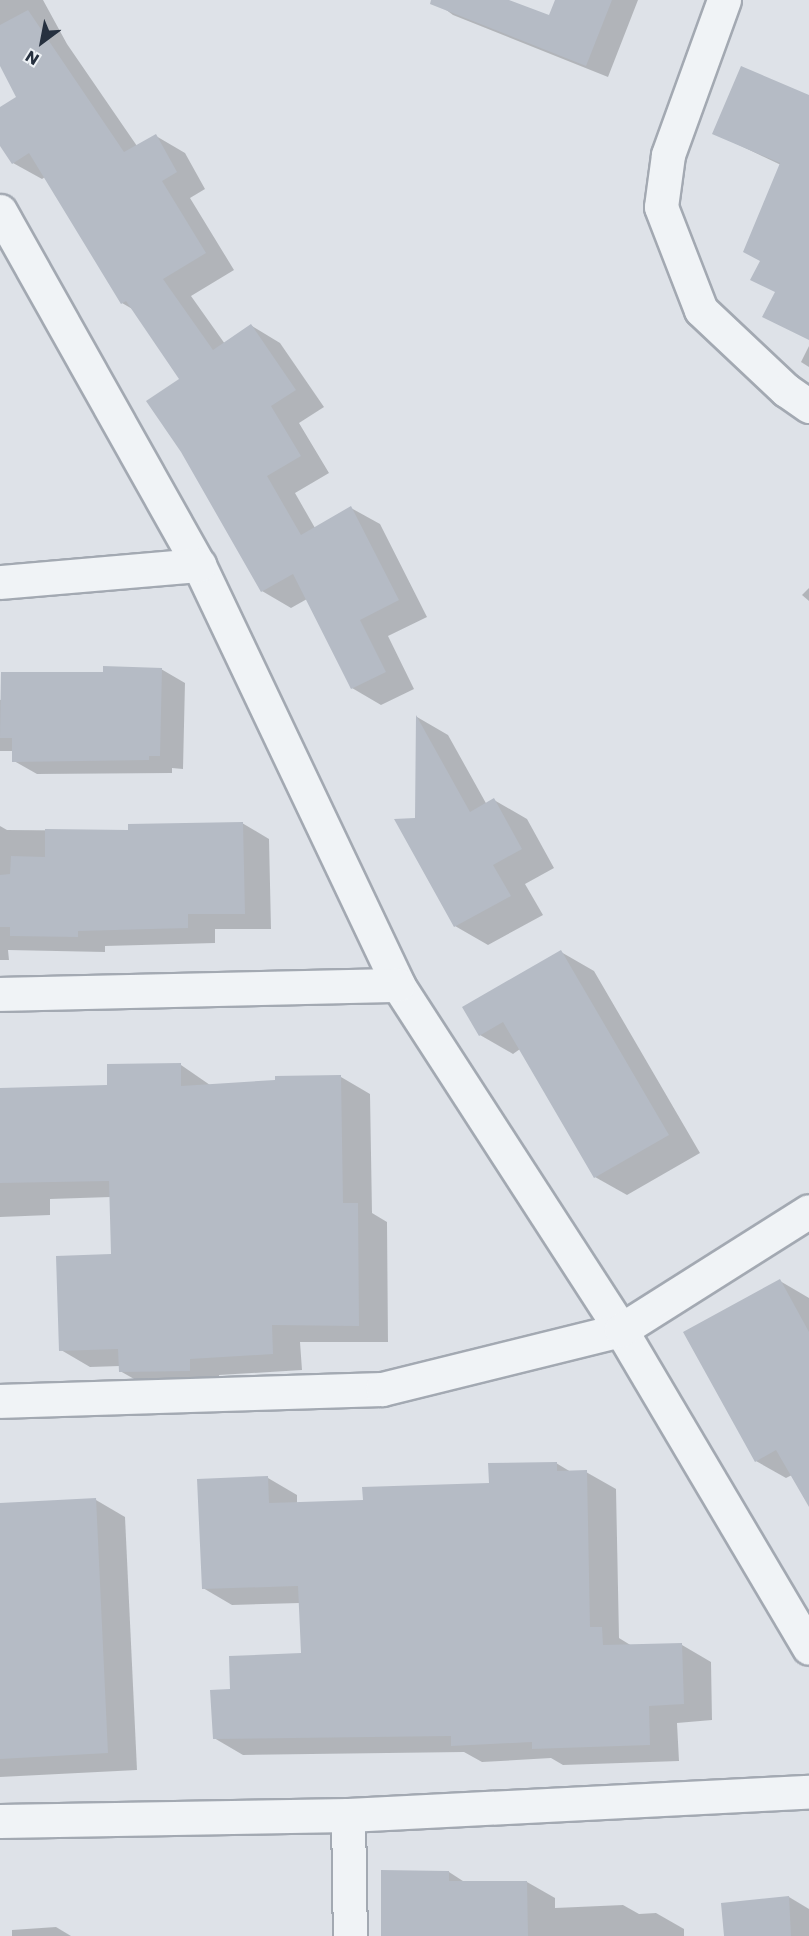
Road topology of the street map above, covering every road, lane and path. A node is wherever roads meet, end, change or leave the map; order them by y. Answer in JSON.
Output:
{"nodes":[{"id":1,"x":724,"y":0,"type":"edge"},
{"id":2,"x":0,"y":211,"type":"edge"},
{"id":3,"x":809,"y":406,"type":"edge"},
{"id":4,"x":199,"y":565,"type":"junction"},
{"id":5,"x":0,"y":582,"type":"edge"},
{"id":6,"x":398,"y":985,"type":"junction"},
{"id":7,"x":0,"y":994,"type":"edge"},
{"id":8,"x":809,"y":1212,"type":"edge"},
{"id":9,"x":621,"y":1330,"type":"junction"},
{"id":10,"x":0,"y":1401,"type":"edge"},
{"id":11,"x":809,"y":1648,"type":"edge"},
{"id":12,"x":809,"y":1792,"type":"edge"},
{"id":13,"x":348,"y":1815,"type":"junction"},
{"id":14,"x":0,"y":1821,"type":"edge"},
{"id":15,"x":351,"y":1936,"type":"edge"}],
"edges":[{"from":1,"to":3,"type":"street"},
{"from":2,"to":4,"type":"street"},
{"from":4,"to":5,"type":"street"},
{"from":4,"to":6,"type":"street"},
{"from":6,"to":7,"type":"street"},
{"from":6,"to":9,"type":"street"},
{"from":8,"to":9,"type":"street"},
{"from":9,"to":10,"type":"street"},
{"from":9,"to":11,"type":"street"},
{"from":12,"to":13,"type":"street"},
{"from":13,"to":14,"type":"street"},
{"from":13,"to":15,"type":"street"}]}
